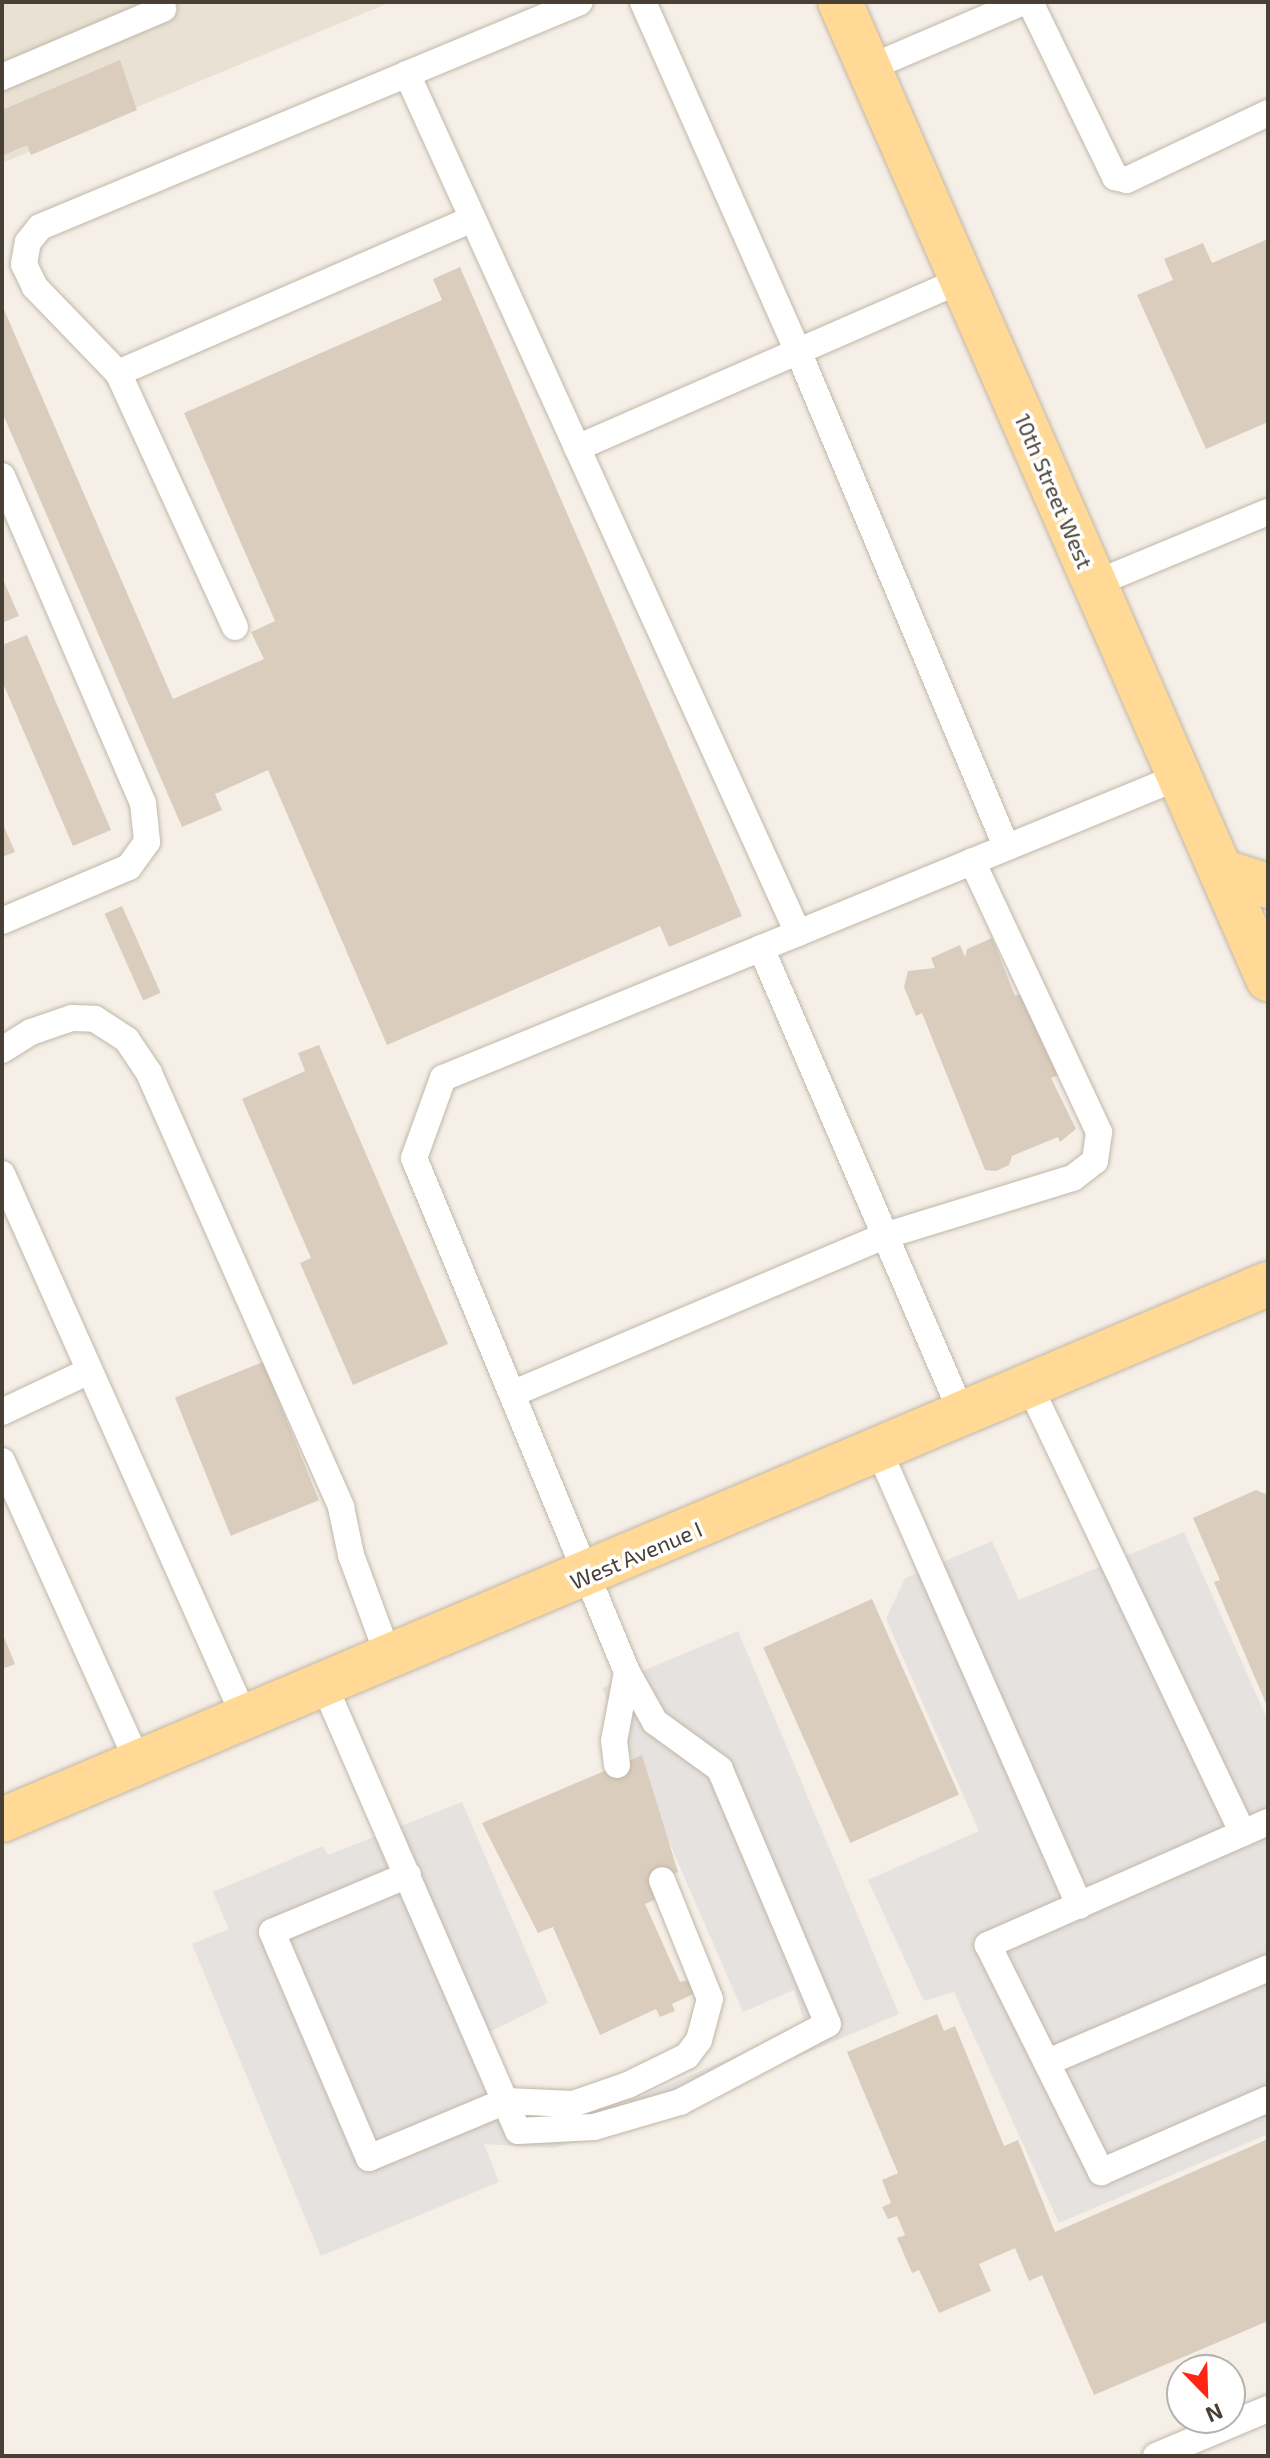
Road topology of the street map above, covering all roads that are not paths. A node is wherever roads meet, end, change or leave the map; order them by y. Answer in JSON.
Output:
{"nodes":[{"id":1,"x":580,"y":2,"type":"edge"},
{"id":2,"x":643,"y":2,"type":"edge"},
{"id":3,"x":840,"y":2,"type":"edge"},
{"id":4,"x":1023,"y":2,"type":"edge"},
{"id":5,"x":1030,"y":2,"type":"edge"},
{"id":6,"x":167,"y":4,"type":"edge"},
{"id":7,"x":869,"y":68,"type":"junction"},
{"id":8,"x":407,"y":74,"type":"junction"},
{"id":9,"x":2,"y":77,"type":"edge"},
{"id":10,"x":1268,"y":113,"type":"edge"},
{"id":11,"x":473,"y":219,"type":"junction"},
{"id":12,"x":962,"y":280,"type":"junction"},
{"id":13,"x":798,"y":351,"type":"junction"},
{"id":14,"x":118,"y":373,"type":"junction"},
{"id":15,"x":577,"y":448,"type":"junction"},
{"id":16,"x":2,"y":476,"type":"edge"},
{"id":17,"x":1268,"y":512,"type":"edge"},
{"id":18,"x":1094,"y":584,"type":"junction"},
{"id":19,"x":235,"y":627,"type":"dead end"},
{"id":20,"x":1180,"y":776,"type":"junction"},
{"id":21,"x":1006,"y":846,"type":"junction"},
{"id":22,"x":972,"y":861,"type":"junction"},
{"id":23,"x":1221,"y":871,"type":"junction"},
{"id":24,"x":1268,"y":886,"type":"edge"},
{"id":25,"x":2,"y":921,"type":"edge"},
{"id":26,"x":798,"y":933,"type":"junction"},
{"id":27,"x":761,"y":948,"type":"junction"},
{"id":28,"x":1268,"y":979,"type":"edge"},
{"id":29,"x":2,"y":1050,"type":"edge"},
{"id":30,"x":2,"y":1174,"type":"edge"},
{"id":31,"x":884,"y":1236,"type":"junction"},
{"id":32,"x":1268,"y":1284,"type":"edge"},
{"id":33,"x":89,"y":1371,"type":"junction"},
{"id":34,"x":1030,"y":1387,"type":"junction"},
{"id":35,"x":512,"y":1394,"type":"junction"},
{"id":36,"x":2,"y":1412,"type":"edge"},
{"id":37,"x":963,"y":1416,"type":"junction"},
{"id":38,"x":879,"y":1451,"type":"junction"},
{"id":39,"x":2,"y":1461,"type":"edge"},
{"id":40,"x":590,"y":1575,"type":"junction"},
{"id":41,"x":389,"y":1658,"type":"junction"},
{"id":42,"x":627,"y":1672,"type":"junction"},
{"id":43,"x":324,"y":1685,"type":"junction"},
{"id":44,"x":245,"y":1718,"type":"junction"},
{"id":45,"x":138,"y":1762,"type":"junction"},
{"id":46,"x":617,"y":1765,"type":"dead end"},
{"id":47,"x":2,"y":1820,"type":"edge"},
{"id":48,"x":1268,"y":1822,"type":"edge"},
{"id":49,"x":1243,"y":1833,"type":"junction"},
{"id":50,"x":408,"y":1875,"type":"junction"},
{"id":51,"x":662,"y":1880,"type":"dead end"},
{"id":52,"x":1080,"y":1906,"type":"junction"},
{"id":53,"x":1268,"y":1968,"type":"edge"},
{"id":54,"x":1048,"y":2062,"type":"junction"},
{"id":55,"x":1268,"y":2099,"type":"edge"},
{"id":56,"x":506,"y":2101,"type":"junction"},
{"id":57,"x":1268,"y":2409,"type":"edge"},
{"id":58,"x":1156,"y":2456,"type":"edge"}],
"edges":[{"from":1,"to":8,"type":"lane"},
{"from":2,"to":13,"type":"lane"},
{"from":3,"to":7,"type":"main road","name":"10th Street West"},
{"from":4,"to":7,"type":"lane"},
{"from":5,"to":10,"type":"lane"},
{"from":6,"to":9,"type":"lane"},
{"from":7,"to":12,"type":"main road","name":"10th Street West"},
{"from":8,"to":11,"type":"lane"},
{"from":8,"to":14,"type":"lane"},
{"from":11,"to":14,"type":"lane"},
{"from":11,"to":15,"type":"lane"},
{"from":12,"to":13,"type":"lane"},
{"from":12,"to":18,"type":"main road","name":"10th Street West"},
{"from":13,"to":15,"type":"lane"},
{"from":13,"to":21,"type":"lane"},
{"from":14,"to":19,"type":"lane"},
{"from":15,"to":26,"type":"lane"},
{"from":16,"to":25,"type":"lane"},
{"from":17,"to":18,"type":"lane"},
{"from":18,"to":20,"type":"main road","name":"10th Street West"},
{"from":20,"to":21,"type":"lane"},
{"from":20,"to":23,"type":"main road","name":"10th Street West"},
{"from":21,"to":22,"type":"lane"},
{"from":22,"to":26,"type":"lane"},
{"from":22,"to":31,"type":"lane"},
{"from":23,"to":24,"type":"main road"},
{"from":23,"to":28,"type":"main road","name":"10th Street West"},
{"from":26,"to":27,"type":"lane"},
{"from":27,"to":31,"type":"lane"},
{"from":27,"to":35,"type":"lane"},
{"from":29,"to":41,"type":"lane"},
{"from":30,"to":33,"type":"lane"},
{"from":31,"to":35,"type":"lane"},
{"from":31,"to":37,"type":"lane"},
{"from":32,"to":34,"type":"main road","name":"West Avenue I"},
{"from":33,"to":36,"type":"lane"},
{"from":33,"to":44,"type":"lane"},
{"from":34,"to":37,"type":"main road","name":"West Avenue I"},
{"from":34,"to":49,"type":"lane"},
{"from":35,"to":40,"type":"lane"},
{"from":37,"to":38,"type":"main road","name":"West Avenue I"},
{"from":38,"to":40,"type":"main road","name":"West Avenue I"},
{"from":38,"to":52,"type":"lane"},
{"from":39,"to":45,"type":"lane"},
{"from":40,"to":41,"type":"main road","name":"West Avenue I"},
{"from":40,"to":42,"type":"lane"},
{"from":41,"to":43,"type":"main road","name":"West Avenue I"},
{"from":42,"to":46,"type":"lane"},
{"from":42,"to":56,"type":"lane"},
{"from":43,"to":44,"type":"main road","name":"West Avenue I"},
{"from":43,"to":50,"type":"lane"},
{"from":44,"to":45,"type":"main road","name":"West Avenue I"},
{"from":45,"to":47,"type":"main road","name":"West Avenue I"},
{"from":48,"to":49,"type":"lane"},
{"from":49,"to":52,"type":"lane"},
{"from":50,"to":56,"type":"lane"},
{"from":50,"to":56,"type":"lane"},
{"from":51,"to":56,"type":"lane"},
{"from":52,"to":54,"type":"lane"},
{"from":53,"to":54,"type":"lane"},
{"from":54,"to":55,"type":"lane"},
{"from":57,"to":58,"type":"lane"}]}
